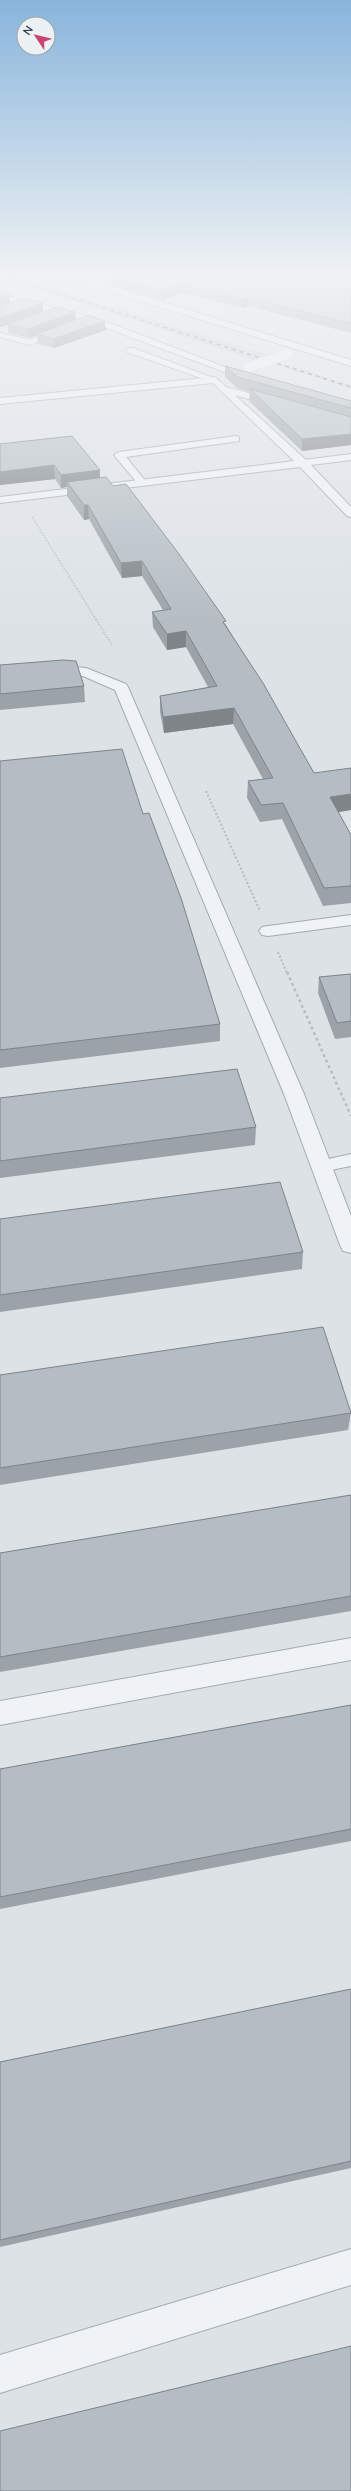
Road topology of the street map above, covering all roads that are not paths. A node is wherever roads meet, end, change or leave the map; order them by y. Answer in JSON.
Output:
{"nodes":[{"id":1,"x":79,"y":393,"type":"edge"},
{"id":2,"x":229,"y":393,"type":"edge"},
{"id":3,"x":238,"y":393,"type":"edge"},
{"id":4,"x":0,"y":401,"type":"edge"},
{"id":5,"x":285,"y":406,"type":"edge"},
{"id":6,"x":236,"y":440,"type":"dead end"},
{"id":7,"x":351,"y":457,"type":"edge"},
{"id":8,"x":303,"y":463,"type":"junction"},
{"id":9,"x":142,"y":483,"type":"junction"},
{"id":10,"x":0,"y":500,"type":"edge"},
{"id":11,"x":351,"y":514,"type":"edge"},
{"id":12,"x":0,"y":673,"type":"edge"},
{"id":13,"x":351,"y":920,"type":"edge"},
{"id":14,"x":268,"y":930,"type":"dead end"},
{"id":15,"x":351,"y":1160,"type":"edge"},
{"id":16,"x":321,"y":1166,"type":"junction"},
{"id":17,"x":351,"y":1244,"type":"edge"},
{"id":18,"x":351,"y":1649,"type":"edge"},
{"id":19,"x":0,"y":1712,"type":"edge"},
{"id":20,"x":351,"y":2267,"type":"edge"},
{"id":21,"x":0,"y":2374,"type":"edge"}],
"edges":[{"from":1,"to":4,"type":"street"},
{"from":2,"to":8,"type":"street"},
{"from":3,"to":5,"type":"lane"},
{"from":6,"to":9,"type":"lane"},
{"from":7,"to":8,"type":"lane"},
{"from":8,"to":9,"type":"street"},
{"from":8,"to":11,"type":"street"},
{"from":9,"to":10,"type":"street"},
{"from":12,"to":16,"type":"street"},
{"from":13,"to":14,"type":"street"},
{"from":15,"to":16,"type":"lane"},
{"from":16,"to":17,"type":"street"},
{"from":18,"to":19,"type":"lane"},
{"from":20,"to":21,"type":"street"}]}
